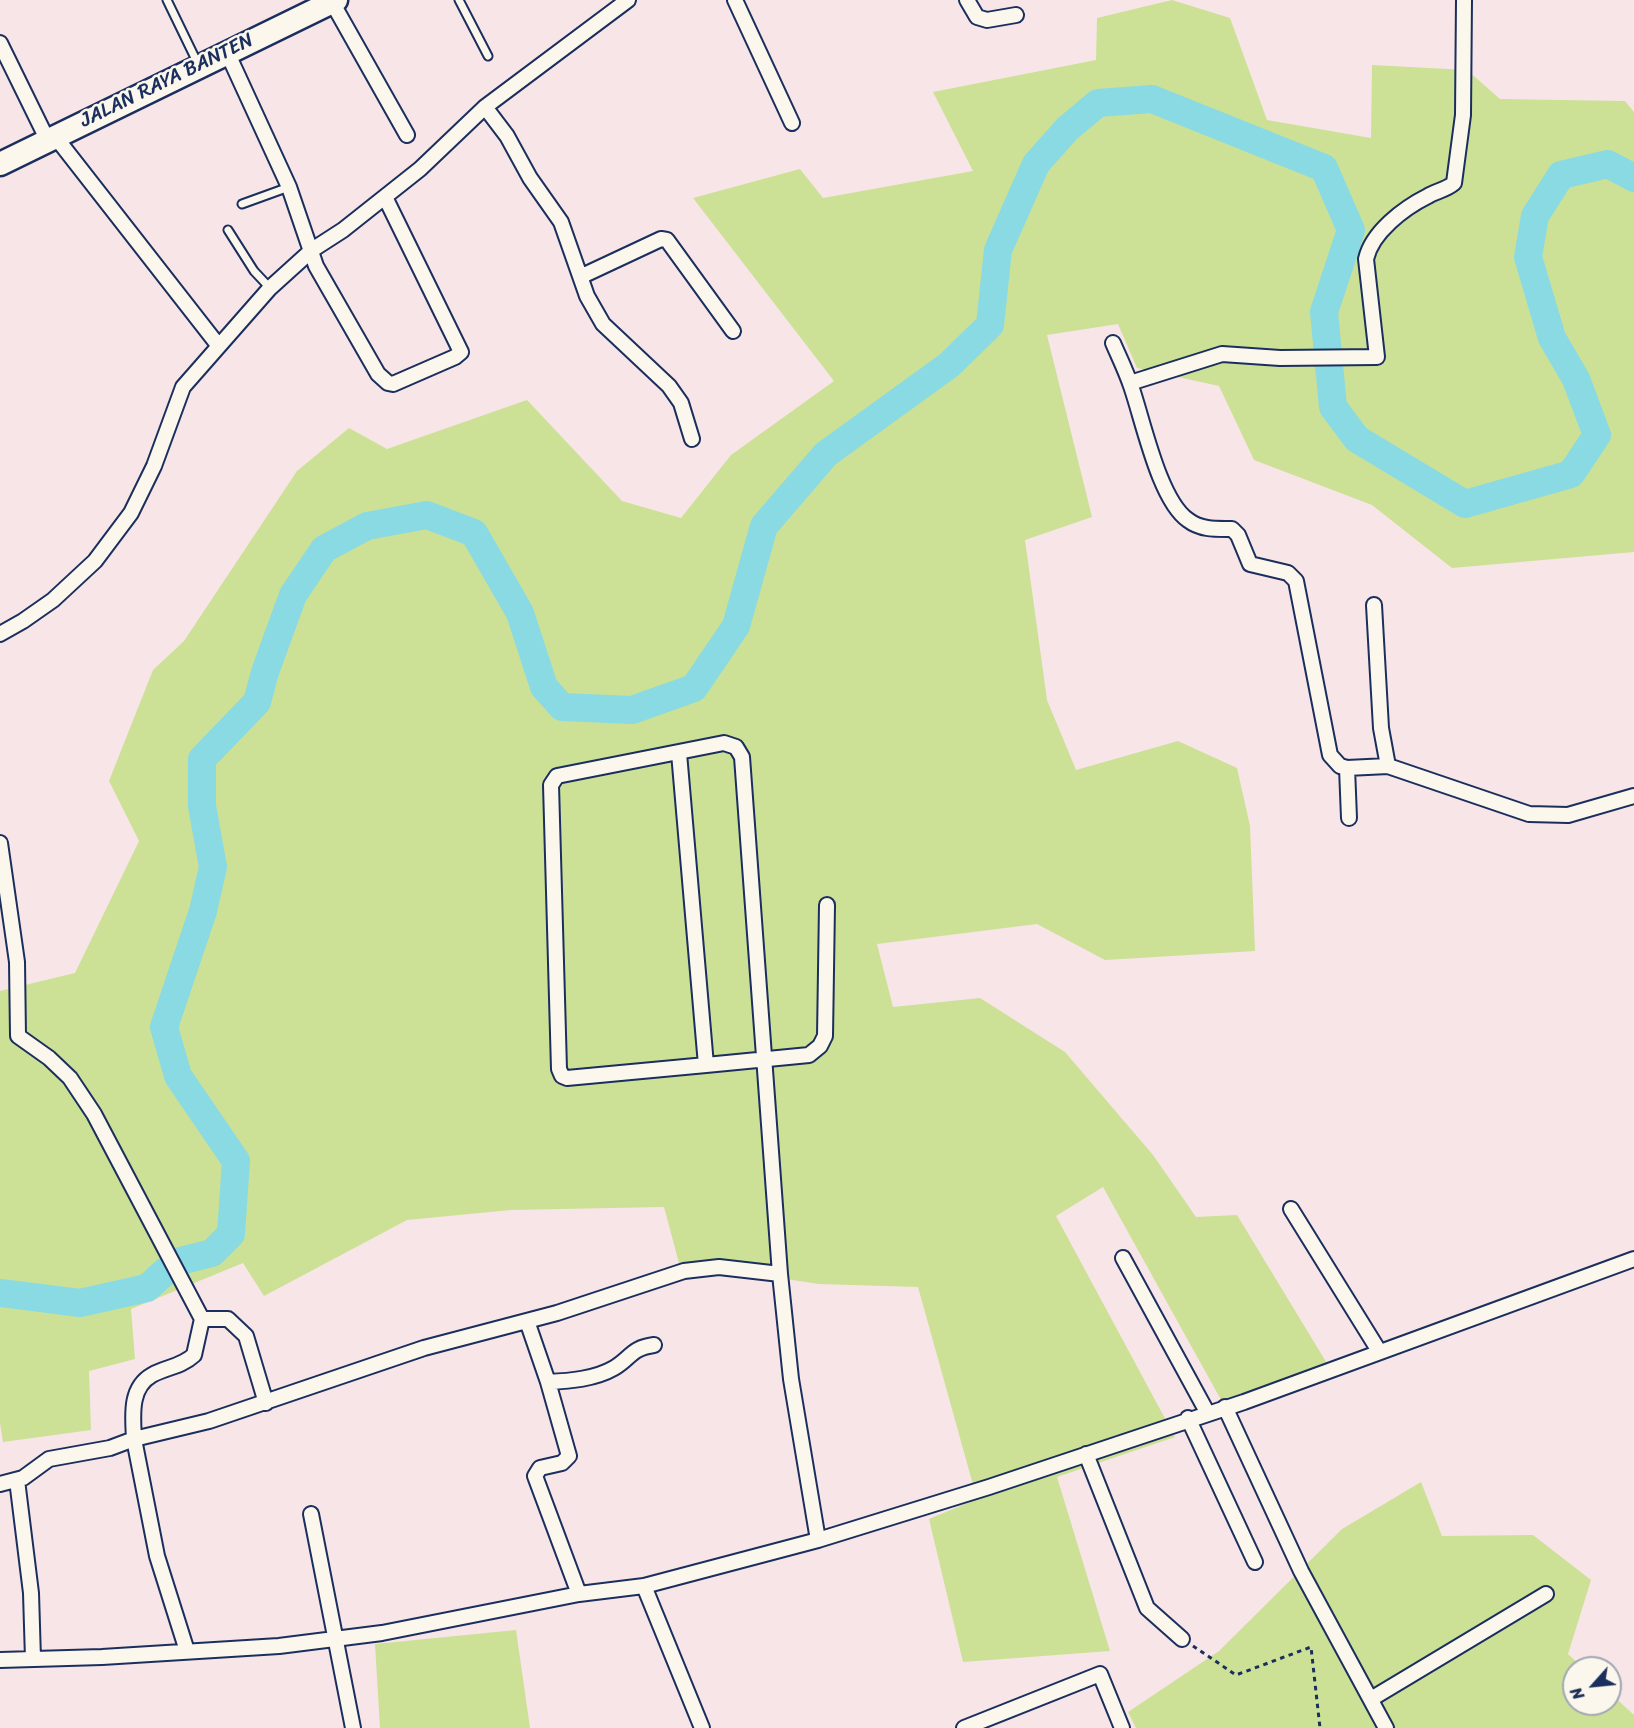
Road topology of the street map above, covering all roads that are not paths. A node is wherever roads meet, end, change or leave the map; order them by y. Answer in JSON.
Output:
{"nodes":[{"id":1,"x":167,"y":0,"type":"edge"},
{"id":2,"x":459,"y":0,"type":"edge"},
{"id":3,"x":628,"y":0,"type":"edge"},
{"id":4,"x":735,"y":0,"type":"edge"},
{"id":5,"x":967,"y":0,"type":"edge"},
{"id":6,"x":1464,"y":0,"type":"edge"},
{"id":7,"x":334,"y":1,"type":"edge"},
{"id":8,"x":1016,"y":15,"type":"dead end"},
{"id":9,"x":0,"y":43,"type":"edge"},
{"id":10,"x":227,"y":52,"type":"junction"},
{"id":11,"x":488,"y":56,"type":"dead end"},
{"id":12,"x":199,"y":66,"type":"junction"},
{"id":13,"x":485,"y":107,"type":"junction"},
{"id":14,"x":792,"y":123,"type":"dead end"},
{"id":15,"x":407,"y":135,"type":"dead end"},
{"id":16,"x":51,"y":137,"type":"junction"},
{"id":17,"x":0,"y":164,"type":"edge"},
{"id":18,"x":289,"y":187,"type":"junction"},
{"id":19,"x":385,"y":197,"type":"junction"},
{"id":20,"x":242,"y":204,"type":"dead end"},
{"id":21,"x":228,"y":230,"type":"dead end"},
{"id":22,"x":312,"y":250,"type":"junction"},
{"id":23,"x":582,"y":276,"type":"junction"},
{"id":24,"x":270,"y":288,"type":"junction"},
{"id":25,"x":733,"y":331,"type":"dead end"},
{"id":26,"x":1113,"y":344,"type":"dead end"},
{"id":27,"x":218,"y":345,"type":"junction"},
{"id":28,"x":1130,"y":383,"type":"junction"},
{"id":29,"x":692,"y":439,"type":"dead end"},
{"id":30,"x":1374,"y":605,"type":"dead end"},
{"id":31,"x":0,"y":634,"type":"edge"},
{"id":32,"x":679,"y":753,"type":"junction"},
{"id":33,"x":1388,"y":766,"type":"junction"},
{"id":34,"x":1347,"y":768,"type":"junction"},
{"id":35,"x":1634,"y":796,"type":"edge"},
{"id":36,"x":1349,"y":818,"type":"dead end"},
{"id":37,"x":0,"y":843,"type":"edge"},
{"id":38,"x":827,"y":905,"type":"dead end"},
{"id":39,"x":764,"y":1060,"type":"junction"},
{"id":40,"x":706,"y":1065,"type":"junction"},
{"id":41,"x":1291,"y":1209,"type":"dead end"},
{"id":42,"x":1123,"y":1258,"type":"dead end"},
{"id":43,"x":1634,"y":1260,"type":"edge"},
{"id":44,"x":780,"y":1274,"type":"junction"},
{"id":45,"x":199,"y":1314,"type":"junction"},
{"id":46,"x":527,"y":1321,"type":"junction"},
{"id":47,"x":654,"y":1345,"type":"dead end"},
{"id":48,"x":1379,"y":1351,"type":"junction"},
{"id":49,"x":548,"y":1382,"type":"junction"},
{"id":50,"x":266,"y":1403,"type":"junction"},
{"id":51,"x":1225,"y":1407,"type":"junction"},
{"id":52,"x":1207,"y":1412,"type":"junction"},
{"id":53,"x":1188,"y":1418,"type":"junction"},
{"id":54,"x":134,"y":1439,"type":"junction"},
{"id":55,"x":1086,"y":1454,"type":"junction"},
{"id":56,"x":17,"y":1480,"type":"junction"},
{"id":57,"x":0,"y":1484,"type":"edge"},
{"id":58,"x":311,"y":1514,"type":"dead end"},
{"id":59,"x":818,"y":1540,"type":"junction"},
{"id":60,"x":1255,"y":1562,"type":"dead end"},
{"id":61,"x":644,"y":1586,"type":"junction"},
{"id":62,"x":579,"y":1594,"type":"junction"},
{"id":63,"x":1546,"y":1594,"type":"dead end"},
{"id":64,"x":334,"y":1637,"type":"junction"},
{"id":65,"x":1182,"y":1639,"type":"road end"},
{"id":66,"x":187,"y":1651,"type":"junction"},
{"id":67,"x":33,"y":1659,"type":"junction"},
{"id":68,"x":0,"y":1660,"type":"edge"},
{"id":69,"x":1371,"y":1699,"type":"junction"},
{"id":70,"x":353,"y":1728,"type":"edge"},
{"id":71,"x":702,"y":1728,"type":"edge"},
{"id":72,"x":964,"y":1728,"type":"edge"},
{"id":73,"x":1122,"y":1728,"type":"edge"},
{"id":74,"x":1386,"y":1728,"type":"edge"}],
"edges":[{"from":1,"to":12,"type":"lane"},
{"from":2,"to":11,"type":"lane"},
{"from":3,"to":13,"type":"street"},
{"from":4,"to":14,"type":"street"},
{"from":5,"to":8,"type":"street"},
{"from":6,"to":28,"type":"street"},
{"from":7,"to":10,"type":"main road","name":"JALAN RAYA BANTEN"},
{"from":7,"to":15,"type":"street"},
{"from":9,"to":16,"type":"street"},
{"from":10,"to":12,"type":"main road","name":"JALAN RAYA BANTEN"},
{"from":10,"to":18,"type":"street"},
{"from":12,"to":16,"type":"main road","name":"JALAN RAYA BANTEN"},
{"from":13,"to":19,"type":"street"},
{"from":13,"to":23,"type":"street"},
{"from":16,"to":17,"type":"main road","name":"JALAN RAYA BANTEN"},
{"from":16,"to":27,"type":"street"},
{"from":18,"to":20,"type":"lane"},
{"from":18,"to":22,"type":"street"},
{"from":19,"to":22,"type":"street"},
{"from":19,"to":22,"type":"street"},
{"from":21,"to":24,"type":"lane"},
{"from":22,"to":24,"type":"street"},
{"from":23,"to":25,"type":"street"},
{"from":23,"to":29,"type":"street"},
{"from":24,"to":27,"type":"street"},
{"from":26,"to":28,"type":"street"},
{"from":27,"to":31,"type":"street"},
{"from":28,"to":34,"type":"street"},
{"from":30,"to":33,"type":"street"},
{"from":32,"to":39,"type":"street"},
{"from":32,"to":40,"type":"street"},
{"from":32,"to":40,"type":"street"},
{"from":33,"to":34,"type":"street"},
{"from":33,"to":35,"type":"street"},
{"from":34,"to":36,"type":"street"},
{"from":37,"to":45,"type":"street"},
{"from":38,"to":39,"type":"street"},
{"from":39,"to":40,"type":"street"},
{"from":39,"to":44,"type":"street"},
{"from":41,"to":48,"type":"street"},
{"from":42,"to":52,"type":"street"},
{"from":43,"to":48,"type":"street"},
{"from":44,"to":46,"type":"street"},
{"from":44,"to":59,"type":"street"},
{"from":45,"to":50,"type":"street"},
{"from":45,"to":54,"type":"street"},
{"from":46,"to":49,"type":"street"},
{"from":46,"to":50,"type":"street"},
{"from":47,"to":49,"type":"street"},
{"from":48,"to":51,"type":"street"},
{"from":49,"to":62,"type":"street"},
{"from":50,"to":54,"type":"street"},
{"from":51,"to":52,"type":"street"},
{"from":51,"to":69,"type":"street"},
{"from":52,"to":53,"type":"street"},
{"from":53,"to":55,"type":"street"},
{"from":53,"to":60,"type":"street"},
{"from":54,"to":56,"type":"street"},
{"from":54,"to":66,"type":"street"},
{"from":55,"to":59,"type":"street"},
{"from":55,"to":65,"type":"street"},
{"from":56,"to":57,"type":"street"},
{"from":56,"to":67,"type":"street"},
{"from":58,"to":64,"type":"street"},
{"from":59,"to":61,"type":"street"},
{"from":61,"to":62,"type":"street"},
{"from":61,"to":71,"type":"street"},
{"from":62,"to":64,"type":"street"},
{"from":63,"to":69,"type":"street"},
{"from":64,"to":66,"type":"street"},
{"from":64,"to":70,"type":"street"},
{"from":66,"to":67,"type":"street"},
{"from":67,"to":68,"type":"street"},
{"from":69,"to":74,"type":"street"},
{"from":72,"to":73,"type":"street"}]}
